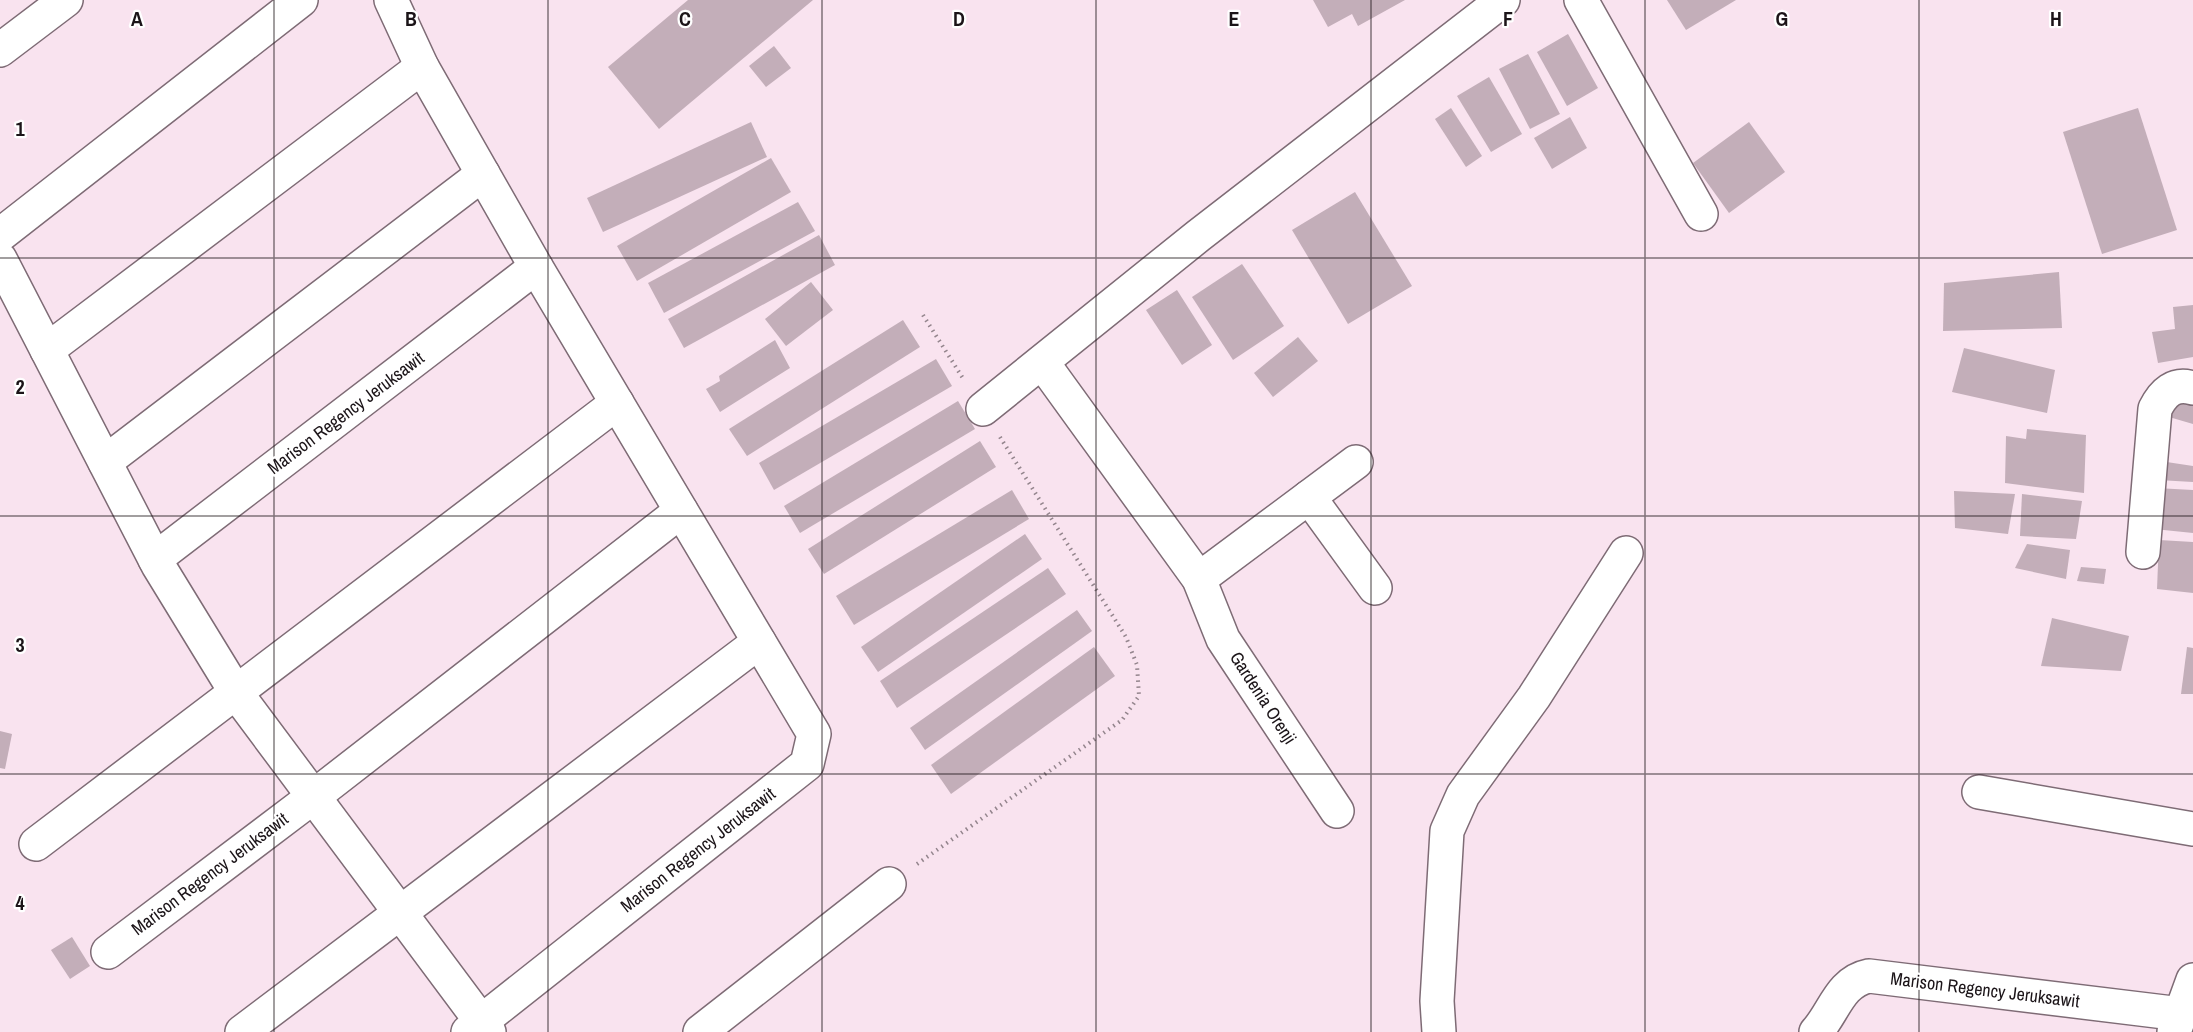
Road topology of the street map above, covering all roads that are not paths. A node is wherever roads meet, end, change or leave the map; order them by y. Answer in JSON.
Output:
{"nodes":[{"id":1,"x":66,"y":0,"type":"edge"},
{"id":2,"x":301,"y":0,"type":"edge"},
{"id":3,"x":391,"y":0,"type":"edge"},
{"id":4,"x":1503,"y":0,"type":"edge"},
{"id":5,"x":1581,"y":0,"type":"edge"},
{"id":6,"x":0,"y":50,"type":"edge"},
{"id":7,"x":422,"y":67,"type":"junction"},
{"id":8,"x":483,"y":174,"type":"junction"},
{"id":9,"x":1701,"y":213,"type":"dead end"},
{"id":10,"x":0,"y":235,"type":"edge"},
{"id":11,"x":0,"y":259,"type":"edge"},
{"id":12,"x":536,"y":267,"type":"junction"},
{"id":13,"x":47,"y":350,"type":"junction"},
{"id":14,"x":1042,"y":362,"type":"junction"},
{"id":15,"x":2193,"y":388,"type":"edge"},
{"id":16,"x":617,"y":403,"type":"junction"},
{"id":17,"x":983,"y":410,"type":"road end"},
{"id":18,"x":105,"y":462,"type":"junction"},
{"id":19,"x":1356,"y":462,"type":"dead end"},
{"id":20,"x":1309,"y":496,"type":"junction"},
{"id":21,"x":681,"y":511,"type":"junction"},
{"id":22,"x":2143,"y":552,"type":"dead end"},
{"id":23,"x":1626,"y":553,"type":"dead end"},
{"id":24,"x":155,"y":560,"type":"junction"},
{"id":25,"x":1199,"y":579,"type":"junction"},
{"id":26,"x":1375,"y":588,"type":"dead end"},
{"id":27,"x":759,"y":642,"type":"junction"},
{"id":28,"x":237,"y":694,"type":"junction"},
{"id":29,"x":1979,"y":792,"type":"dead end"},
{"id":30,"x":313,"y":797,"type":"junction"},
{"id":31,"x":1337,"y":811,"type":"dead end"},
{"id":32,"x":2193,"y":829,"type":"edge"},
{"id":33,"x":36,"y":844,"type":"dead end"},
{"id":34,"x":889,"y":884,"type":"road end"},
{"id":35,"x":400,"y":913,"type":"junction"},
{"id":36,"x":108,"y":952,"type":"dead end"},
{"id":37,"x":2193,"y":980,"type":"edge"},
{"id":38,"x":2177,"y":1023,"type":"edge"},
{"id":39,"x":479,"y":1029,"type":"edge"},
{"id":40,"x":242,"y":1032,"type":"edge"},
{"id":41,"x":700,"y":1032,"type":"edge"},
{"id":42,"x":1438,"y":1032,"type":"edge"},
{"id":43,"x":1816,"y":1032,"type":"edge"}],
"edges":[{"from":1,"to":6,"type":"street"},
{"from":2,"to":10,"type":"street"},
{"from":3,"to":7,"type":"street","name":"Marison Regency Jeruksawit"},
{"from":4,"to":14,"type":"street"},
{"from":5,"to":9,"type":"street"},
{"from":7,"to":8,"type":"street","name":"Marison Regency Jeruksawit"},
{"from":7,"to":13,"type":"street"},
{"from":8,"to":12,"type":"street","name":"Marison Regency Jeruksawit"},
{"from":8,"to":18,"type":"street"},
{"from":11,"to":13,"type":"street","name":"Marison Regency Jeruksawit"},
{"from":12,"to":16,"type":"street","name":"Marison Regency Jeruksawit"},
{"from":12,"to":24,"type":"street","name":"Marison Regency Jeruksawit"},
{"from":13,"to":18,"type":"street","name":"Marison Regency Jeruksawit"},
{"from":14,"to":17,"type":"street"},
{"from":14,"to":25,"type":"street","name":"Gardenia Orenji"},
{"from":15,"to":22,"type":"street"},
{"from":16,"to":21,"type":"street","name":"Marison Regency Jeruksawit"},
{"from":16,"to":28,"type":"street"},
{"from":18,"to":24,"type":"street","name":"Marison Regency Jeruksawit"},
{"from":19,"to":20,"type":"street"},
{"from":20,"to":25,"type":"street"},
{"from":20,"to":26,"type":"street"},
{"from":21,"to":27,"type":"street","name":"Marison Regency Jeruksawit"},
{"from":21,"to":30,"type":"street","name":"Marison Regency Jeruksawit"},
{"from":23,"to":42,"type":"street"},
{"from":24,"to":28,"type":"street","name":"Marison Regency Jeruksawit"},
{"from":25,"to":31,"type":"street","name":"Gardenia Orenji"},
{"from":27,"to":35,"type":"street"},
{"from":27,"to":39,"type":"street","name":"Marison Regency Jeruksawit"},
{"from":28,"to":30,"type":"street","name":"Marison Regency Jeruksawit"},
{"from":28,"to":33,"type":"street"},
{"from":29,"to":32,"type":"street"},
{"from":30,"to":35,"type":"street","name":"Marison Regency Jeruksawit"},
{"from":30,"to":36,"type":"street","name":"Marison Regency Jeruksawit"},
{"from":34,"to":41,"type":"street"},
{"from":35,"to":39,"type":"street","name":"Marison Regency Jeruksawit"},
{"from":35,"to":40,"type":"street"},
{"from":37,"to":38,"type":"street"},
{"from":38,"to":43,"type":"street","name":"Marison Regency Jeruksawit"}]}
